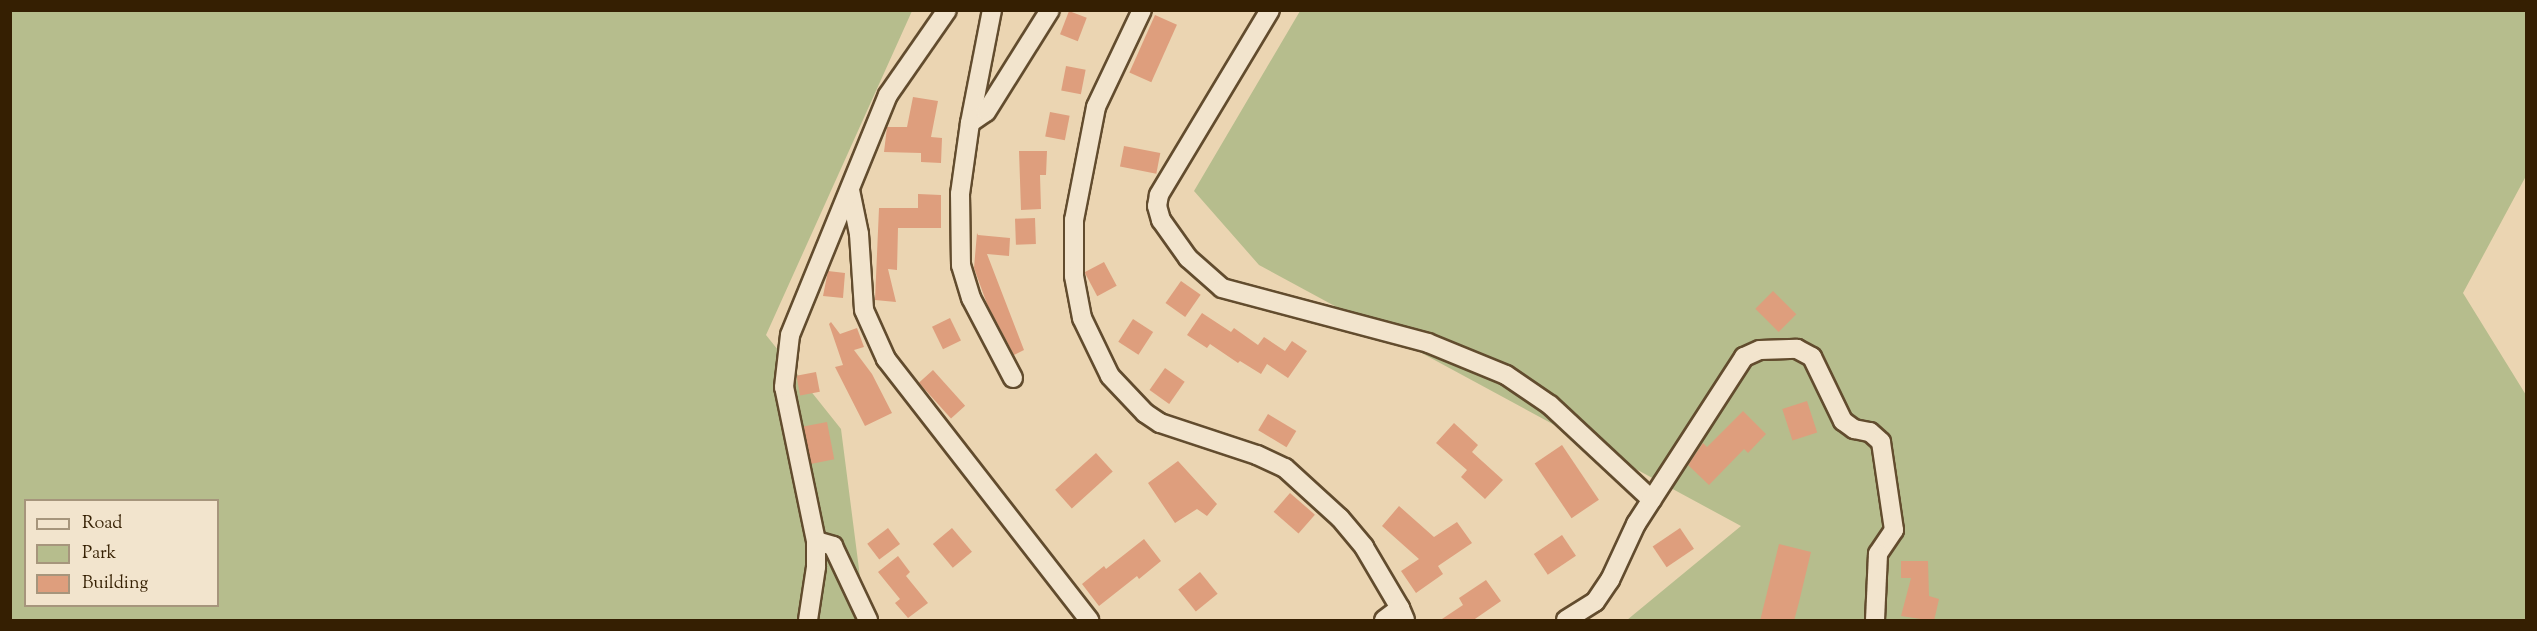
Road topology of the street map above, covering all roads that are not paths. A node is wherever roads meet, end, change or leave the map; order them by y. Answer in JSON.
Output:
{"nodes":[{"id":1,"x":947,"y":10,"type":"edge"},
{"id":2,"x":992,"y":10,"type":"edge"},
{"id":3,"x":1050,"y":10,"type":"edge"},
{"id":4,"x":1142,"y":10,"type":"edge"},
{"id":5,"x":1270,"y":10,"type":"edge"},
{"id":6,"x":970,"y":123,"type":"junction"},
{"id":7,"x":850,"y":190,"type":"junction"},
{"id":8,"x":1013,"y":378,"type":"dead end"},
{"id":9,"x":1652,"y":500,"type":"junction"},
{"id":10,"x":816,"y":541,"type":"junction"},
{"id":11,"x":1403,"y":614,"type":"edge"},
{"id":12,"x":808,"y":621,"type":"edge"},
{"id":13,"x":868,"y":621,"type":"edge"},
{"id":14,"x":1089,"y":621,"type":"edge"},
{"id":15,"x":1384,"y":621,"type":"edge"},
{"id":16,"x":1566,"y":621,"type":"edge"},
{"id":17,"x":1875,"y":621,"type":"edge"}],
"edges":[{"from":1,"to":7,"type":"street"},
{"from":2,"to":6,"type":"street"},
{"from":3,"to":6,"type":"street"},
{"from":4,"to":11,"type":"street"},
{"from":5,"to":9,"type":"street"},
{"from":6,"to":8,"type":"street"},
{"from":7,"to":10,"type":"street"},
{"from":7,"to":14,"type":"street"},
{"from":9,"to":16,"type":"street"},
{"from":9,"to":17,"type":"street"},
{"from":10,"to":12,"type":"street"},
{"from":10,"to":13,"type":"street"},
{"from":11,"to":15,"type":"street"}]}
